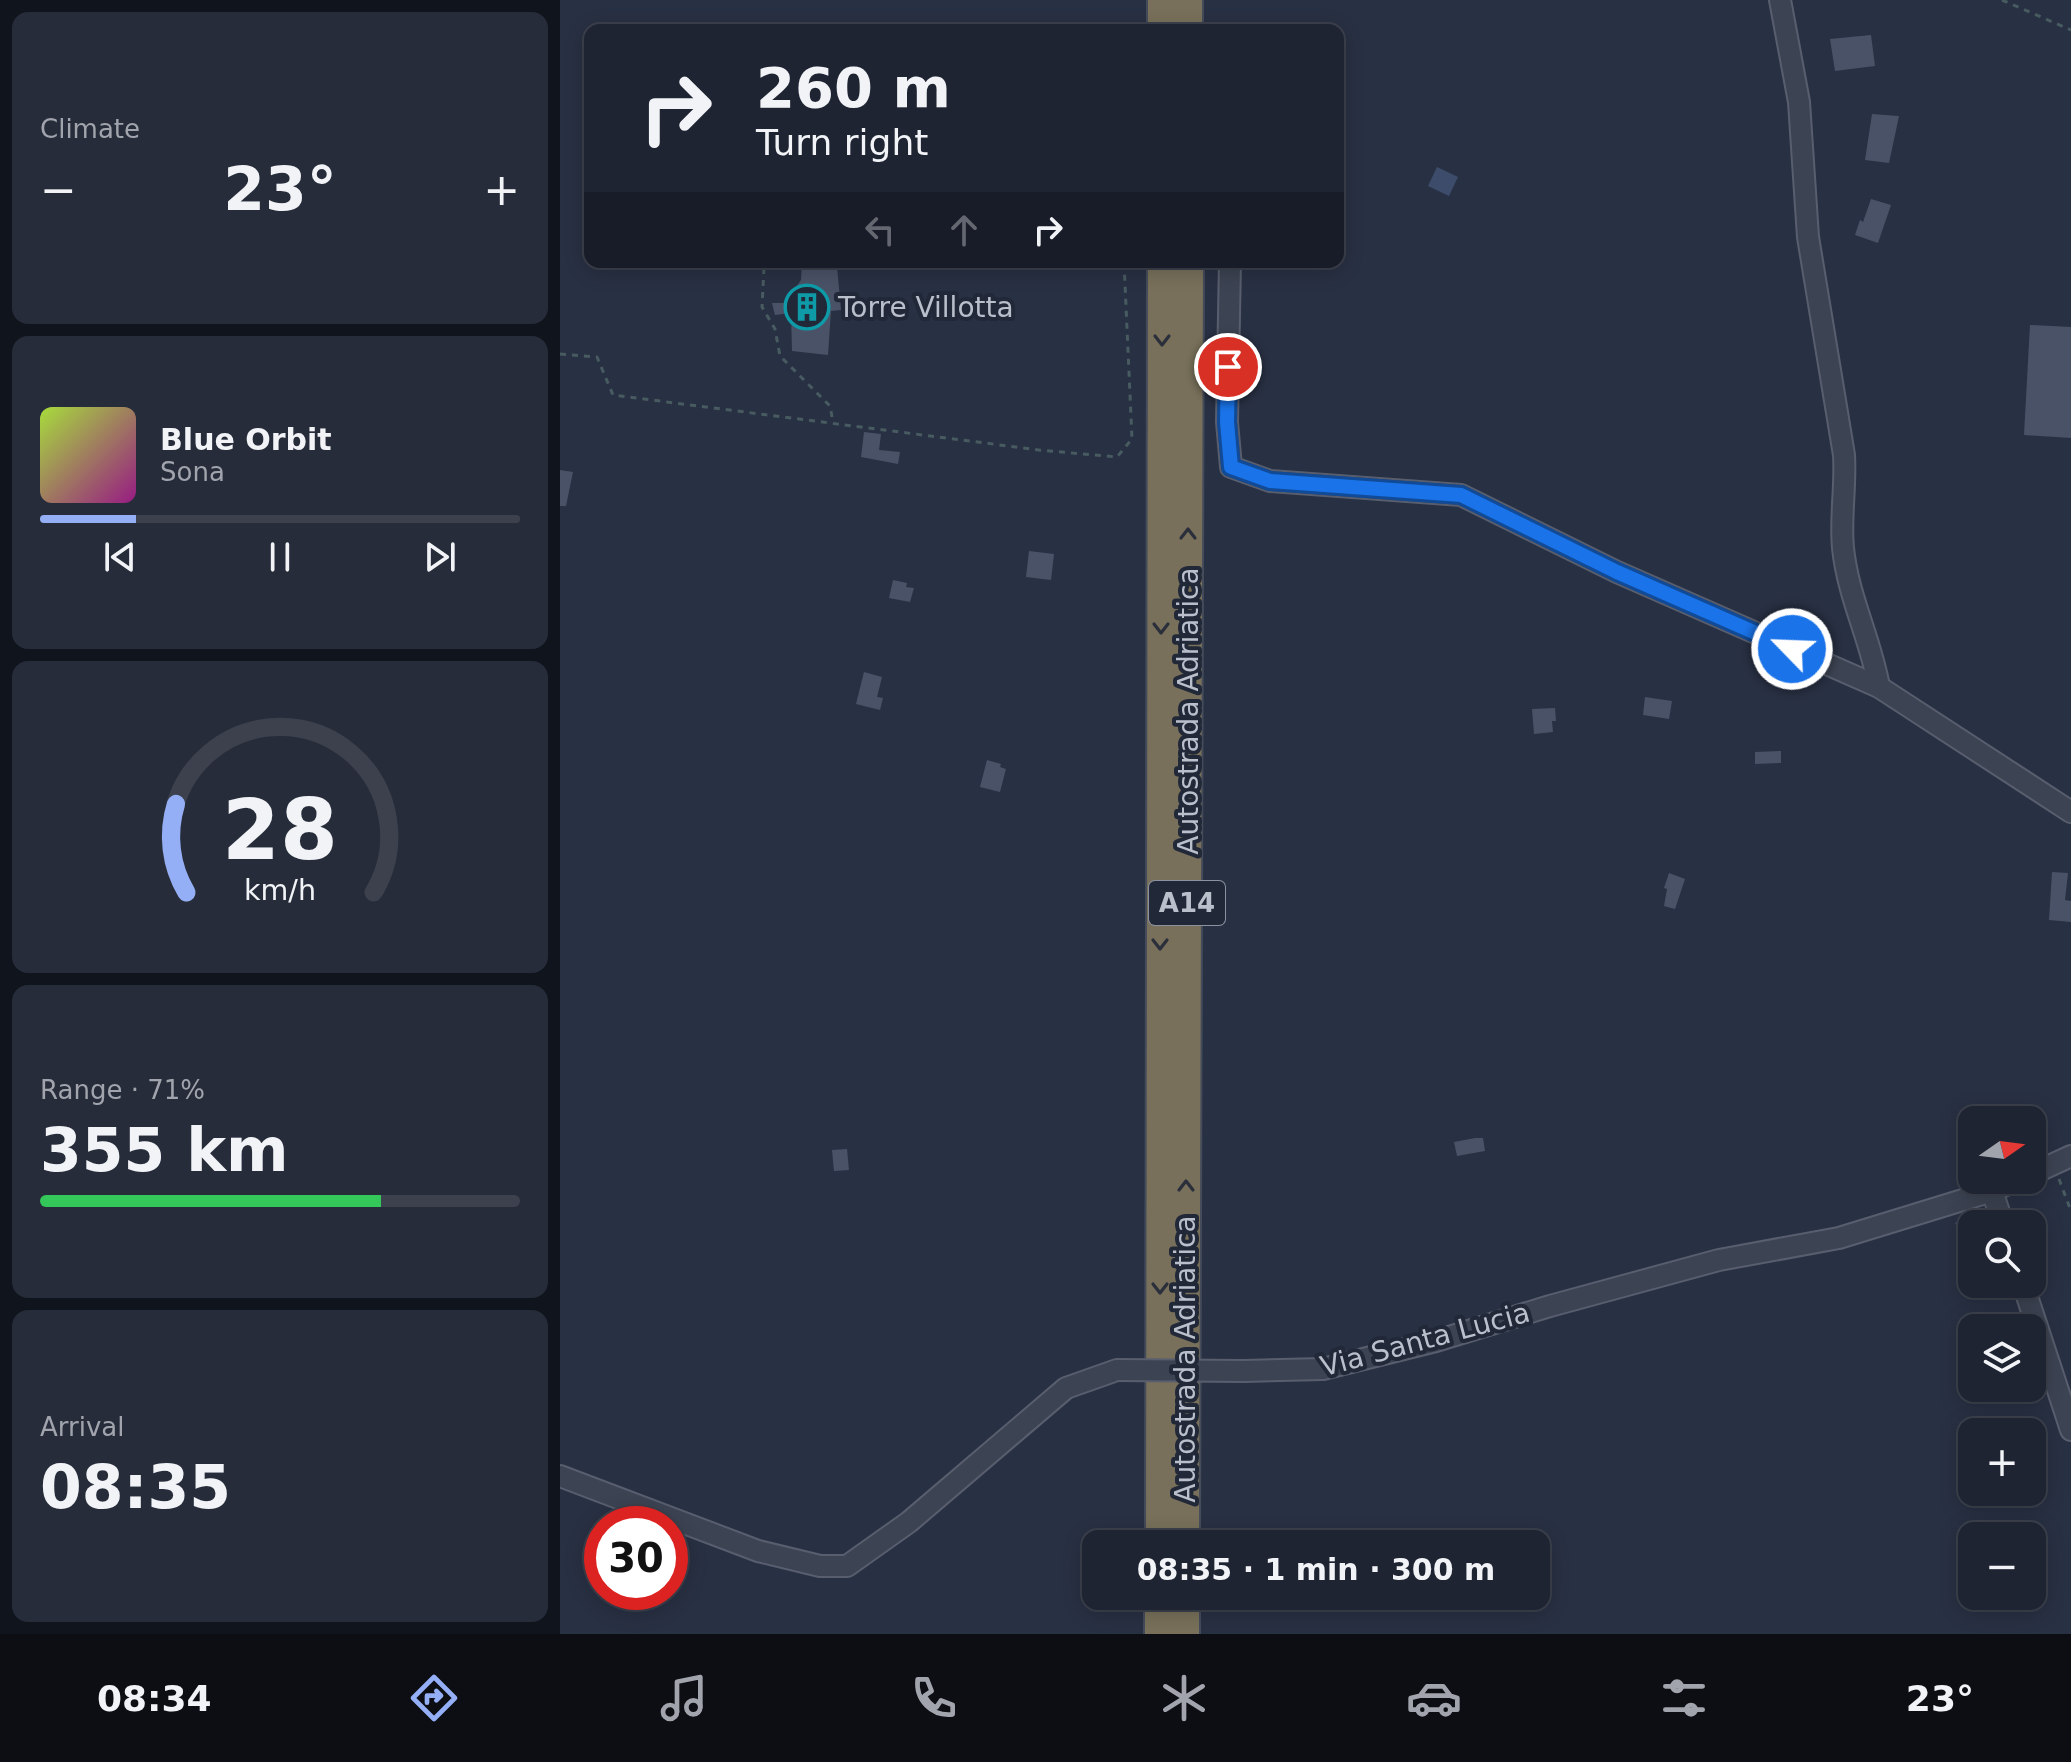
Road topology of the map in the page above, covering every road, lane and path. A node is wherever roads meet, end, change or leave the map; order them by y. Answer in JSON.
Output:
{"nodes":[{"id":1,"x":1162,"y":0,"type":"edge"},
{"id":2,"x":1188,"y":0,"type":"edge"},
{"id":3,"x":1780,"y":0,"type":"edge"},
{"id":4,"x":2002,"y":0,"type":"edge"},
{"id":5,"x":1162,"y":24,"type":"edge"},
{"id":6,"x":1188,"y":24,"type":"edge"},
{"id":7,"x":2071,"y":30,"type":"edge"},
{"id":8,"x":764,"y":268,"type":"dead end"},
{"id":9,"x":1124,"y":268,"type":"edge"},
{"id":10,"x":1162,"y":268,"type":"edge"},
{"id":11,"x":1189,"y":268,"type":"edge"},
{"id":12,"x":1230,"y":268,"type":"edge"},
{"id":13,"x":560,"y":354,"type":"edge"},
{"id":14,"x":833,"y":422,"type":"junction"},
{"id":15,"x":1879,"y":687,"type":"junction"},
{"id":16,"x":2071,"y":812,"type":"edge"},
{"id":17,"x":2062,"y":1160,"type":"edge"},
{"id":18,"x":1982,"y":1194,"type":"edge"},
{"id":19,"x":2071,"y":1211,"type":"edge"},
{"id":20,"x":2028,"y":1298,"type":"edge"},
{"id":21,"x":2071,"y":1430,"type":"edge"},
{"id":22,"x":560,"y":1476,"type":"edge"},
{"id":23,"x":1160,"y":1530,"type":"edge"},
{"id":24,"x":1185,"y":1530,"type":"edge"},
{"id":25,"x":1159,"y":1610,"type":"edge"},
{"id":26,"x":1185,"y":1610,"type":"edge"},
{"id":27,"x":1159,"y":1634,"type":"edge"},
{"id":28,"x":1185,"y":1634,"type":"edge"}],
"edges":[{"from":1,"to":5,"type":"highway"},
{"from":2,"to":6,"type":"highway"},
{"from":3,"to":15,"type":"street"},
{"from":4,"to":7,"type":"path"},
{"from":8,"to":14,"type":"path"},
{"from":9,"to":14,"type":"path"},
{"from":10,"to":23,"type":"highway","name":"Autostrada Adriatica","number":"A14","one_way":true},
{"from":24,"to":11,"type":"highway","name":"Autostrada Adriatica","number":"A14","one_way":true},
{"from":12,"to":15,"type":"street"},
{"from":13,"to":14,"type":"path"},
{"from":15,"to":16,"type":"street"},
{"from":17,"to":19,"type":"path"},
{"from":18,"to":22,"type":"street","name":"Via Santa Lucia","bridge":true},
{"from":20,"to":21,"type":"street"},
{"from":25,"to":27,"type":"highway"},
{"from":26,"to":28,"type":"highway"}]}
